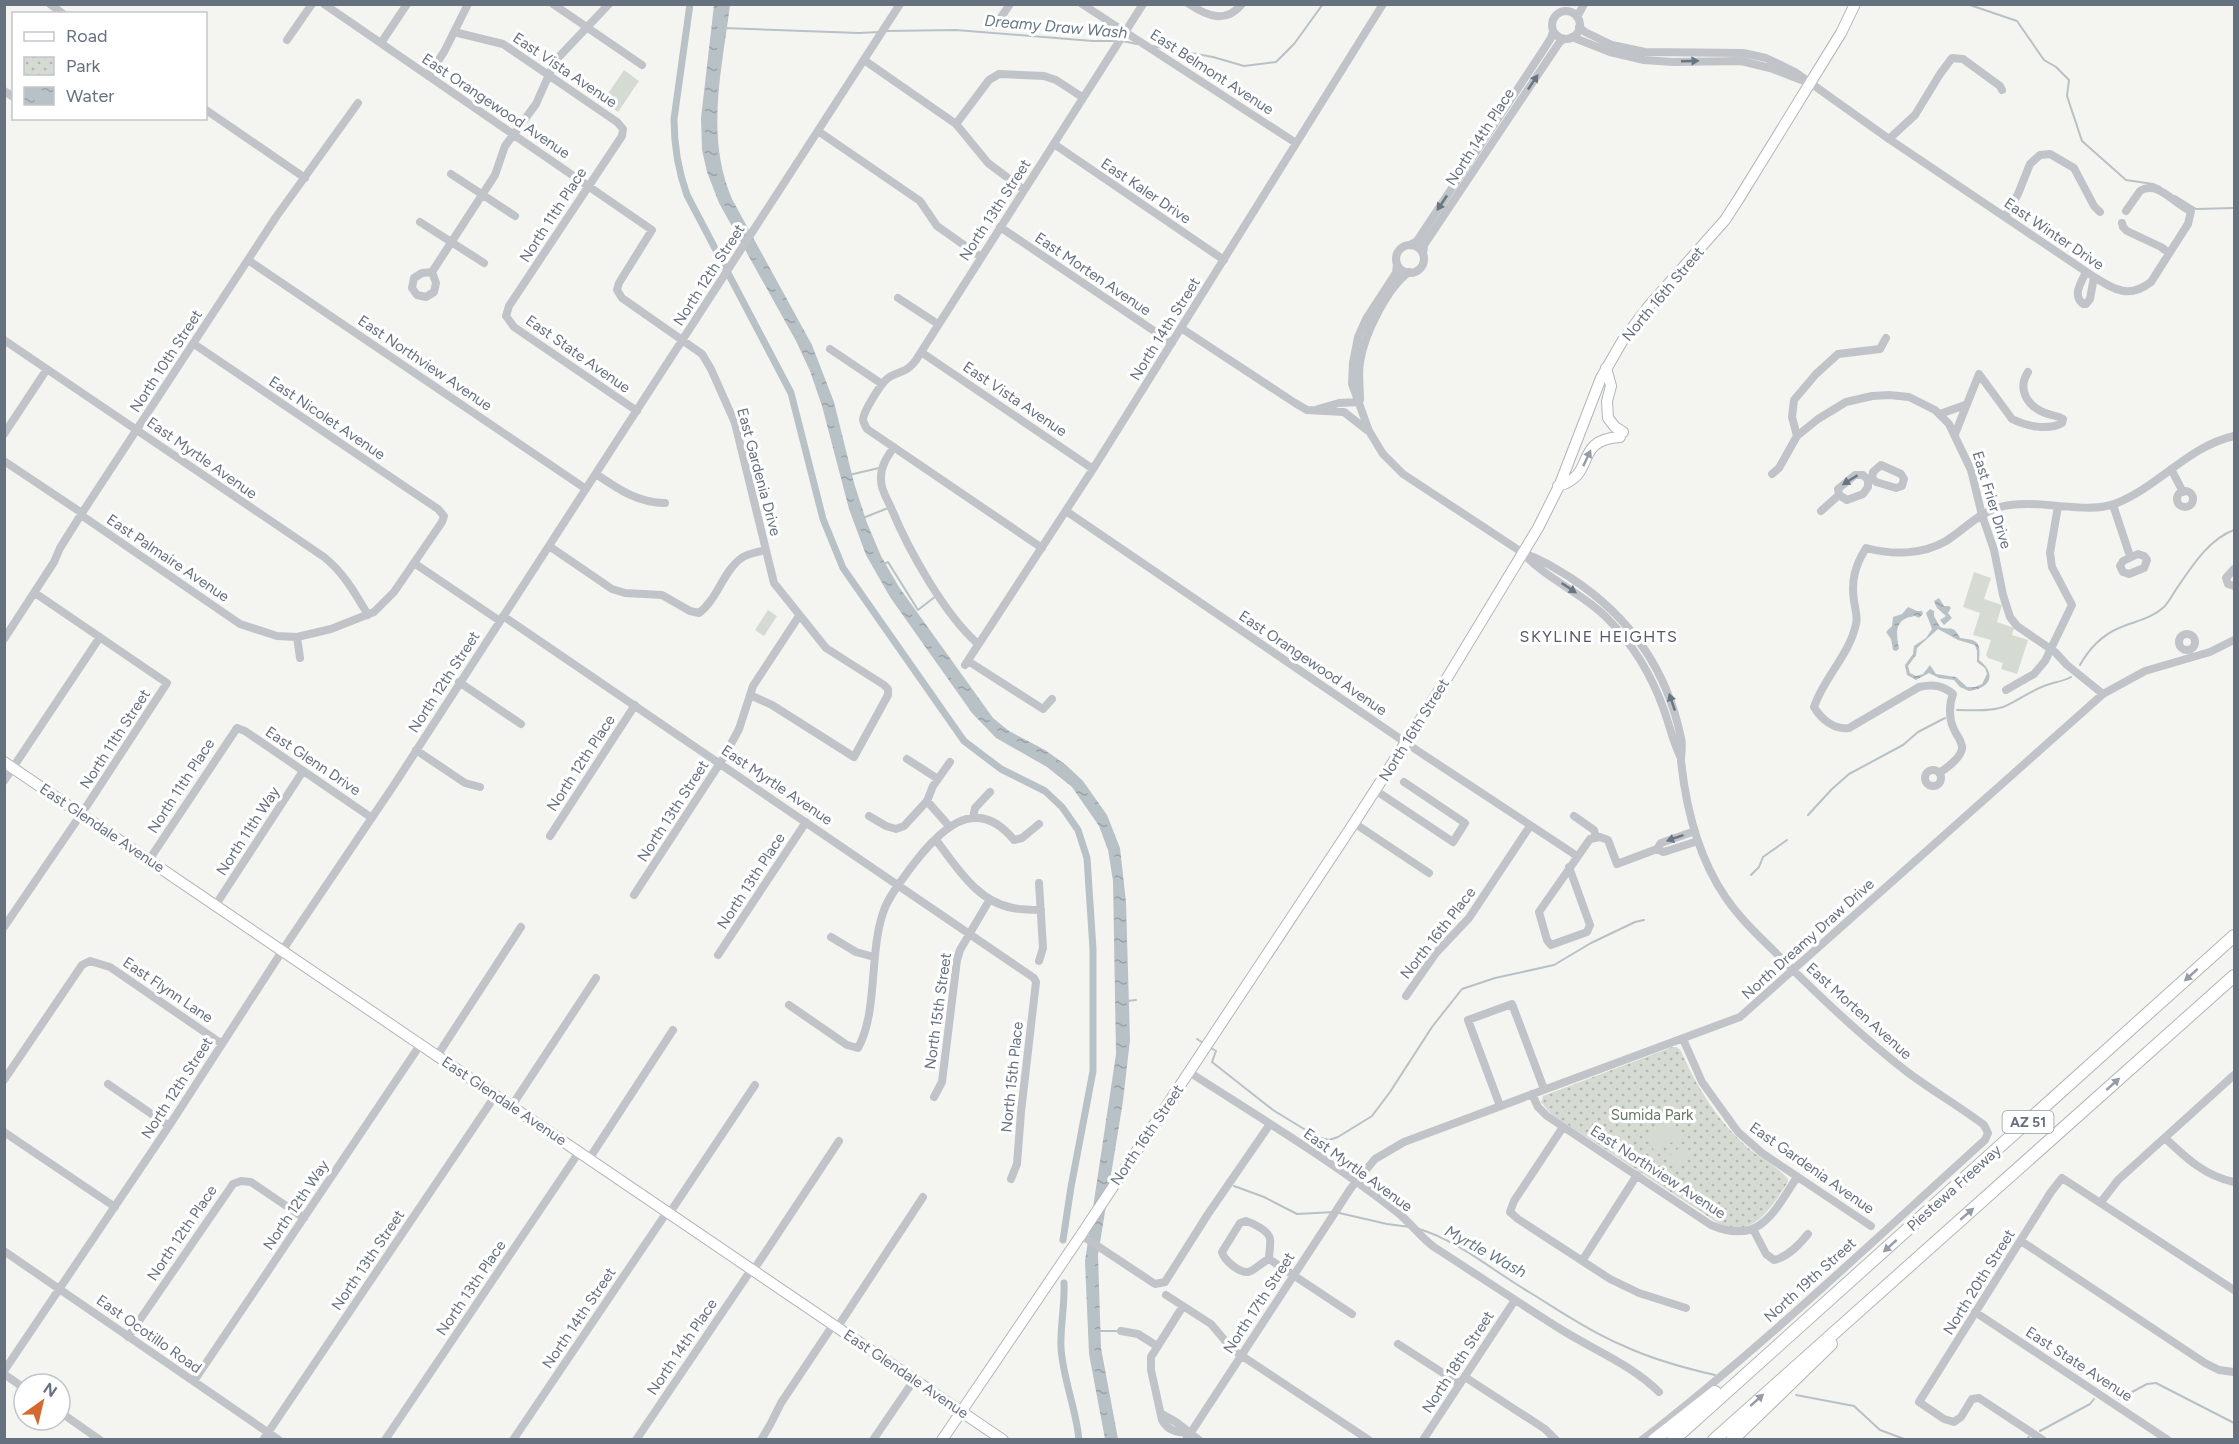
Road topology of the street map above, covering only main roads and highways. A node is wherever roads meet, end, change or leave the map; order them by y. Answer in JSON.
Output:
{"nodes":[{"id":1,"x":1855,"y":4,"type":"edge"},
{"id":2,"x":1606,"y":368,"type":"junction"},
{"id":3,"x":1558,"y":486,"type":"junction"},
{"id":4,"x":9,"y":765,"type":"edge"},
{"id":5,"x":2235,"y":936,"type":"edge"},
{"id":6,"x":2235,"y":976,"type":"edge"},
{"id":7,"x":1821,"y":1307,"type":"junction"},
{"id":8,"x":1844,"y":1322,"type":"junction"},
{"id":9,"x":961,"y":1412,"type":"junction"},
{"id":10,"x":942,"y":1440,"type":"edge"},
{"id":11,"x":1003,"y":1440,"type":"edge"},
{"id":12,"x":1654,"y":1440,"type":"edge"},
{"id":13,"x":1673,"y":1440,"type":"edge"},
{"id":14,"x":1714,"y":1440,"type":"edge"},
{"id":15,"x":1732,"y":1440,"type":"edge"}],
"edges":[{"from":1,"to":2,"type":"main road","name":"North 16th Street"},
{"from":2,"to":3,"type":"main road","name":"North 16th Street"},
{"from":3,"to":2,"type":"main road","one_way":true},
{"from":3,"to":9,"type":"main road","name":"North 16th Street"},
{"from":4,"to":9,"type":"main road","name":"East Glendale Avenue"},
{"from":5,"to":7,"type":"highway","name":"Piestewa Freeway","number":"AZ 51","one_way":true},
{"from":8,"to":6,"type":"highway","name":"Piestewa Freeway","number":"AZ 51","one_way":true},
{"from":7,"to":12,"type":"highway"},
{"from":7,"to":13,"type":"highway","name":"Piestewa Freeway","number":"AZ 51"},
{"from":14,"to":8,"type":"highway","name":"Piestewa Freeway","number":"AZ 51","one_way":true},
{"from":8,"to":15,"type":"highway"},
{"from":9,"to":10,"type":"main road","name":"North 16th Street"},
{"from":9,"to":11,"type":"main road","name":"East Glendale Avenue"}]}
